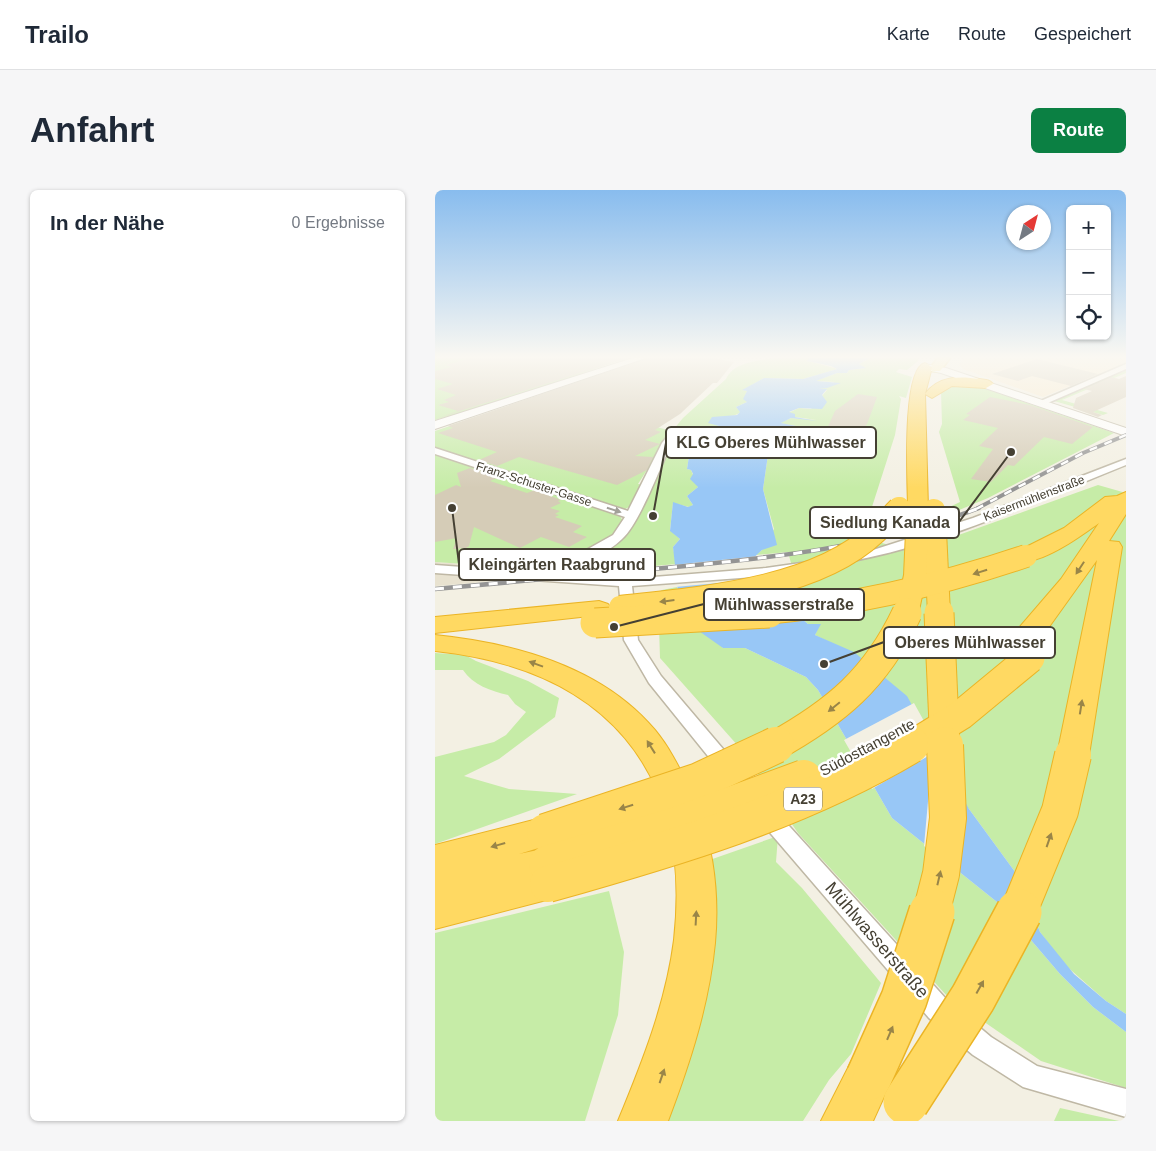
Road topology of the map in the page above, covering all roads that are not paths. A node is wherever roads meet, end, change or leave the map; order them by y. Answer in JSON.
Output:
{"nodes":[{"id":1,"x":506,"y":401,"type":"edge"},
{"id":2,"x":917,"y":401,"type":"edge"},
{"id":3,"x":932,"y":401,"type":"edge"},
{"id":4,"x":1036,"y":401,"type":"edge"},
{"id":5,"x":1044,"y":401,"type":"edge"},
{"id":6,"x":1040,"y":403,"type":"junction"},
{"id":7,"x":435,"y":425,"type":"edge"},
{"id":8,"x":1126,"y":432,"type":"edge"},
{"id":9,"x":674,"y":434,"type":"dead end"},
{"id":10,"x":435,"y":451,"type":"edge"},
{"id":11,"x":1126,"y":462,"type":"edge"},
{"id":12,"x":1126,"y":488,"type":"edge"},
{"id":13,"x":1126,"y":498,"type":"edge"},
{"id":14,"x":917,"y":508,"type":"junction"},
{"id":15,"x":633,"y":516,"type":"junction"},
{"id":16,"x":1126,"y":523,"type":"edge"},
{"id":17,"x":1111,"y":547,"type":"junction"},
{"id":18,"x":435,"y":569,"type":"edge"},
{"id":19,"x":550,"y":576,"type":"junction"},
{"id":20,"x":625,"y":582,"type":"junction"},
{"id":21,"x":641,"y":582,"type":"junction"},
{"id":22,"x":597,"y":616,"type":"junction"},
{"id":23,"x":435,"y":625,"type":"edge"},
{"id":24,"x":435,"y":630,"type":"edge"},
{"id":25,"x":435,"y":644,"type":"edge"},
{"id":26,"x":1022,"y":654,"type":"junction"},
{"id":27,"x":643,"y":658,"type":"junction"},
{"id":28,"x":546,"y":860,"type":"junction"},
{"id":29,"x":435,"y":861,"type":"edge"},
{"id":30,"x":435,"y":888,"type":"edge"},
{"id":31,"x":435,"y":912,"type":"edge"},
{"id":32,"x":889,"y":1100,"type":"edge"},
{"id":33,"x":1126,"y":1103,"type":"edge"},
{"id":34,"x":643,"y":1121,"type":"edge"},
{"id":35,"x":846,"y":1121,"type":"edge"}],
"edges":[{"from":1,"to":7,"type":"street"},
{"from":2,"to":14,"type":"highway"},
{"from":3,"to":14,"type":"highway"},
{"from":4,"to":6,"type":"street"},
{"from":5,"to":6,"type":"street"},
{"from":6,"to":8,"type":"street"},
{"from":9,"to":15,"type":"street"},
{"from":10,"to":15,"type":"street","name":"Franz-Schuster-Gasse","one_way":true},
{"from":11,"to":21,"type":"street","name":"Kaisermühlenstraße"},
{"from":12,"to":22,"type":"highway","one_way":true,"bridge":true},
{"from":13,"to":26,"type":"highway","name":"Südosttangente","number":"A23","one_way":true},
{"from":14,"to":22,"type":"highway","one_way":true,"bridge":true},
{"from":14,"to":28,"type":"highway","one_way":true,"bridge":true},
{"from":32,"to":14,"type":"highway","one_way":true,"bridge":true},
{"from":15,"to":19,"type":"street"},
{"from":16,"to":17,"type":"highway","name":"Südosttangente","number":"A23"},
{"from":17,"to":26,"type":"highway","name":"Südosttangente","number":"A23"},
{"from":32,"to":17,"type":"highway","one_way":true,"bridge":true},
{"from":18,"to":19,"type":"street"},
{"from":19,"to":20,"type":"street"},
{"from":20,"to":21,"type":"street"},
{"from":20,"to":27,"type":"street","name":"Mühlwasserstraße"},
{"from":21,"to":27,"type":"street","name":"Mühlwasserstraße"},
{"from":22,"to":23,"type":"highway"},
{"from":22,"to":24,"type":"highway"},
{"from":34,"to":25,"type":"highway","one_way":true},
{"from":26,"to":28,"type":"highway","name":"Südosttangente","number":"A23","bridge":true},
{"from":27,"to":33,"type":"street","name":"Mühlwasserstraße"},
{"from":28,"to":29,"type":"highway","one_way":true},
{"from":28,"to":30,"type":"highway","name":"Südosttangente","number":"A23"},
{"from":28,"to":31,"type":"highway","name":"Südosttangente","number":"A23"},
{"from":32,"to":35,"type":"highway"}]}
